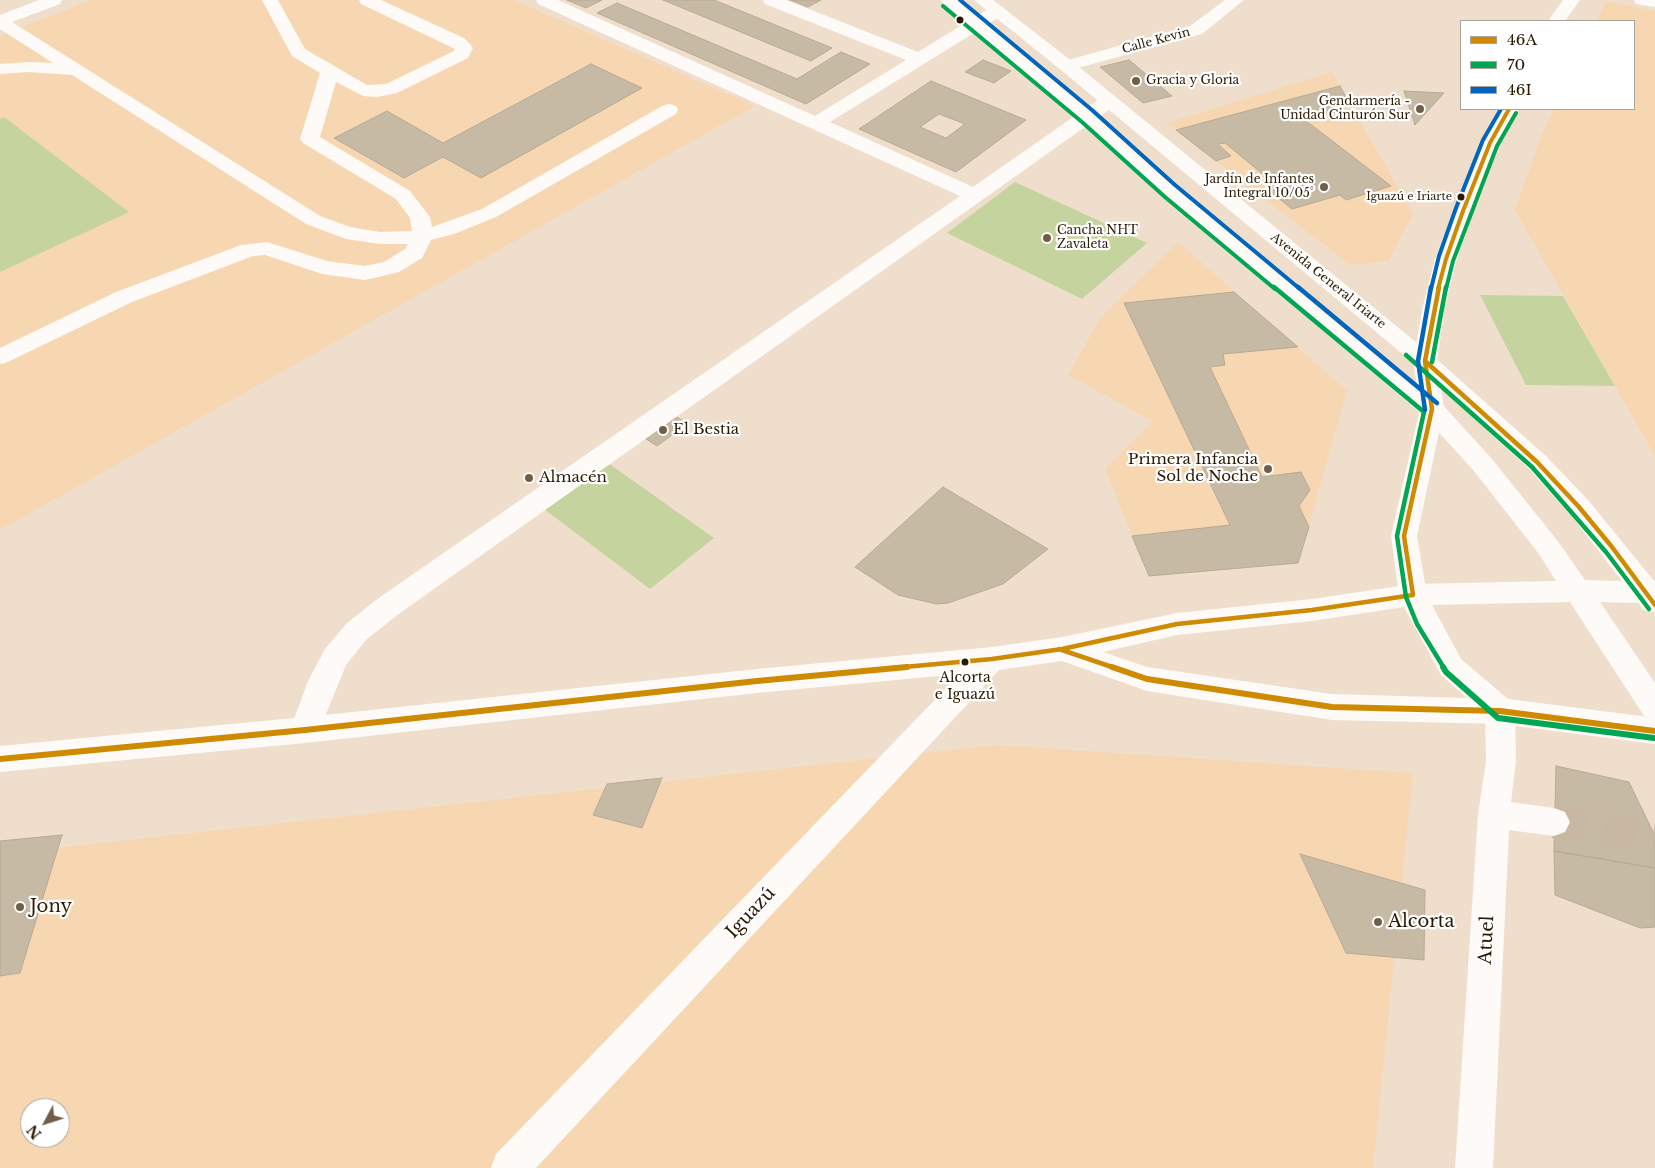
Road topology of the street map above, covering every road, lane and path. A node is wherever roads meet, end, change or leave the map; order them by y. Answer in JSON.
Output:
{"nodes":[{"id":1,"x":54,"y":0,"type":"edge"},
{"id":2,"x":270,"y":0,"type":"edge"},
{"id":3,"x":367,"y":0,"type":"edge"},
{"id":4,"x":544,"y":0,"type":"edge"},
{"id":5,"x":772,"y":0,"type":"edge"},
{"id":6,"x":948,"y":0,"type":"edge"},
{"id":7,"x":982,"y":0,"type":"edge"},
{"id":8,"x":1236,"y":0,"type":"edge"},
{"id":9,"x":1572,"y":0,"type":"edge"},
{"id":10,"x":1642,"y":0,"type":"edge"},
{"id":11,"x":1655,"y":2,"type":"edge"},
{"id":12,"x":997,"y":11,"type":"junction"},
{"id":13,"x":1557,"y":20,"type":"edge"},
{"id":14,"x":0,"y":21,"type":"edge"},
{"id":15,"x":977,"y":23,"type":"junction"},
{"id":16,"x":919,"y":59,"type":"junction"},
{"id":17,"x":1067,"y":66,"type":"junction"},
{"id":18,"x":0,"y":69,"type":"edge"},
{"id":19,"x":78,"y":71,"type":"junction"},
{"id":20,"x":330,"y":71,"type":"junction"},
{"id":21,"x":1109,"y":101,"type":"junction"},
{"id":22,"x":669,"y":110,"type":"dead end"},
{"id":23,"x":1508,"y":110,"type":"edge"},
{"id":24,"x":1087,"y":116,"type":"junction"},
{"id":25,"x":816,"y":123,"type":"junction"},
{"id":26,"x":975,"y":195,"type":"junction"},
{"id":27,"x":2,"y":356,"type":"dead end"},
{"id":28,"x":1425,"y":361,"type":"junction"},
{"id":29,"x":1432,"y":409,"type":"junction"},
{"id":30,"x":1579,"y":592,"type":"junction"},
{"id":31,"x":1413,"y":595,"type":"junction"},
{"id":32,"x":1652,"y":597,"type":"edge"},
{"id":33,"x":1062,"y":649,"type":"junction"},
{"id":34,"x":992,"y":659,"type":"junction"},
{"id":35,"x":1655,"y":707,"type":"edge"},
{"id":36,"x":1500,"y":711,"type":"junction"},
{"id":37,"x":305,"y":730,"type":"junction"},
{"id":38,"x":1655,"y":731,"type":"edge"},
{"id":39,"x":0,"y":759,"type":"edge"},
{"id":40,"x":1494,"y":814,"type":"junction"},
{"id":41,"x":1554,"y":822,"type":"tunnel mouth"},
{"id":42,"x":510,"y":1168,"type":"edge"},
{"id":43,"x":1474,"y":1168,"type":"edge"}],
"edges":[{"from":1,"to":14,"type":"street"},
{"from":2,"to":20,"type":"street"},
{"from":3,"to":20,"type":"street"},
{"from":4,"to":25,"type":"street"},
{"from":5,"to":16,"type":"street"},
{"from":6,"to":15,"type":"street"},
{"from":7,"to":12,"type":"street","name":"Avenida General Iriarte"},
{"from":8,"to":17,"type":"street","name":"Calle Kevin"},
{"from":9,"to":13,"type":"street"},
{"from":10,"to":11,"type":"street"},
{"from":12,"to":15,"type":"street"},
{"from":12,"to":17,"type":"street","name":"Avenida General Iriarte"},
{"from":14,"to":19,"type":"street"},
{"from":15,"to":16,"type":"street"},
{"from":15,"to":24,"type":"street"},
{"from":16,"to":25,"type":"street"},
{"from":17,"to":21,"type":"street","name":"Avenida General Iriarte"},
{"from":18,"to":19,"type":"street"},
{"from":19,"to":22,"type":"street"},
{"from":20,"to":27,"type":"street"},
{"from":21,"to":24,"type":"street"},
{"from":21,"to":28,"type":"street","name":"Avenida General Iriarte"},
{"from":23,"to":28,"type":"street"},
{"from":24,"to":26,"type":"street"},
{"from":24,"to":29,"type":"street"},
{"from":25,"to":26,"type":"street"},
{"from":26,"to":37,"type":"street"},
{"from":28,"to":29,"type":"street"},
{"from":28,"to":32,"type":"street","name":"Avenida General Iriarte"},
{"from":29,"to":30,"type":"street"},
{"from":29,"to":31,"type":"street"},
{"from":30,"to":31,"type":"street"},
{"from":30,"to":32,"type":"street"},
{"from":30,"to":35,"type":"street"},
{"from":31,"to":33,"type":"street"},
{"from":31,"to":36,"type":"street"},
{"from":33,"to":34,"type":"street"},
{"from":33,"to":36,"type":"street"},
{"from":34,"to":37,"type":"street"},
{"from":34,"to":42,"type":"street","name":"Iguazú"},
{"from":36,"to":38,"type":"street"},
{"from":36,"to":40,"type":"street","name":"Atuel"},
{"from":37,"to":39,"type":"street"},
{"from":40,"to":41,"type":"street"},
{"from":40,"to":43,"type":"street","name":"Atuel"}]}
